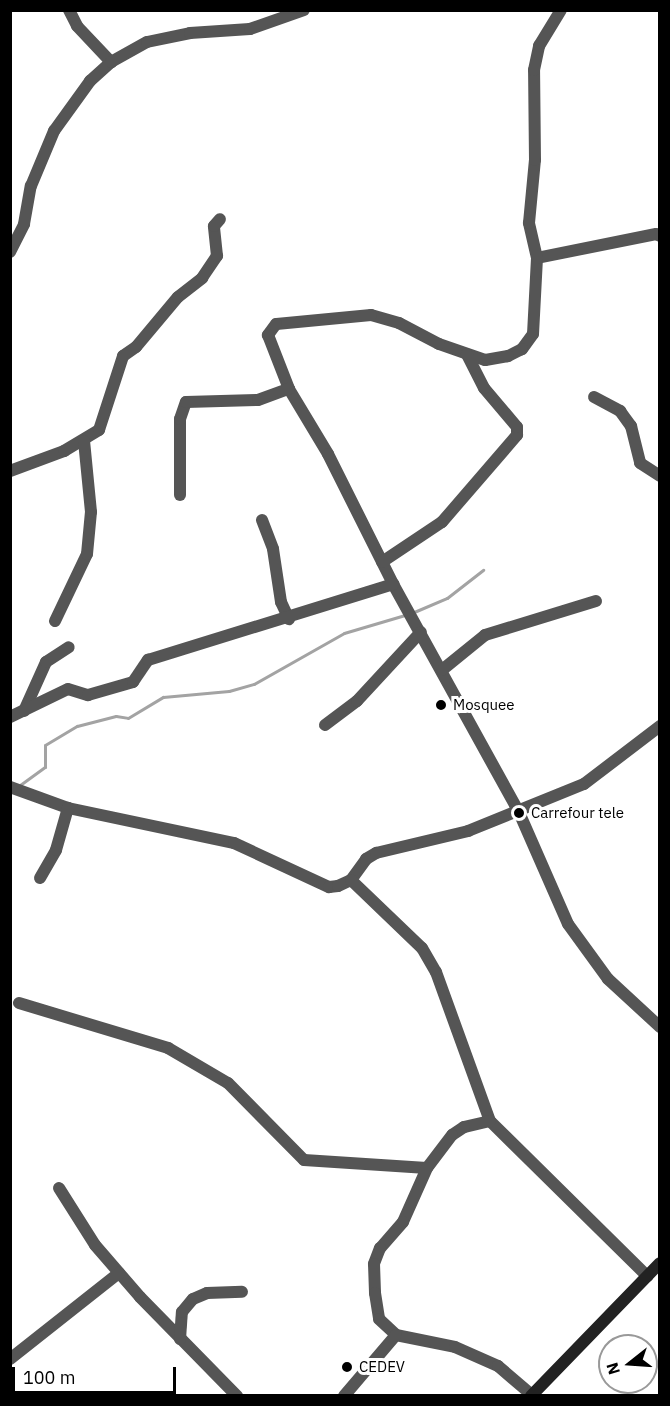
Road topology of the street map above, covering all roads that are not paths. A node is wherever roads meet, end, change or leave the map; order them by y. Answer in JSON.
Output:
{"nodes":[{"id":1,"x":69,"y":10,"type":"edge"},
{"id":2,"x":304,"y":10,"type":"edge"},
{"id":3,"x":561,"y":10,"type":"edge"},
{"id":4,"x":111,"y":62,"type":"junction"},
{"id":5,"x":220,"y":219,"type":"dead end"},
{"id":6,"x":660,"y":236,"type":"edge"},
{"id":7,"x":10,"y":252,"type":"edge"},
{"id":8,"x":537,"y":258,"type":"junction"},
{"id":9,"x":467,"y":354,"type":"junction"},
{"id":10,"x":289,"y":389,"type":"junction"},
{"id":11,"x":594,"y":396,"type":"dead end"},
{"id":12,"x":84,"y":441,"type":"junction"},
{"id":13,"x":10,"y":471,"type":"edge"},
{"id":14,"x":660,"y":476,"type":"edge"},
{"id":15,"x":180,"y":495,"type":"dead end"},
{"id":16,"x":262,"y":520,"type":"dead end"},
{"id":17,"x":382,"y":562,"type":"junction"},
{"id":18,"x":393,"y":584,"type":"junction"},
{"id":19,"x":596,"y":601,"type":"dead end"},
{"id":20,"x":290,"y":619,"type":"junction"},
{"id":21,"x":56,"y":621,"type":"dead end"},
{"id":22,"x":419,"y":628,"type":"junction"},
{"id":23,"x":69,"y":647,"type":"dead end"},
{"id":24,"x":442,"y":670,"type":"junction"},
{"id":25,"x":24,"y":711,"type":"junction"},
{"id":26,"x":10,"y":717,"type":"edge"},
{"id":27,"x":325,"y":724,"type":"dead end"},
{"id":28,"x":660,"y":726,"type":"edge"},
{"id":29,"x":16,"y":789,"type":"edge"},
{"id":30,"x":68,"y":808,"type":"junction"},
{"id":31,"x":518,"y":810,"type":"junction"},
{"id":32,"x":40,"y":878,"type":"dead end"},
{"id":33,"x":351,"y":880,"type":"junction"},
{"id":34,"x":19,"y":1003,"type":"dead end"},
{"id":35,"x":660,"y":1027,"type":"edge"},
{"id":36,"x":490,"y":1120,"type":"junction"},
{"id":37,"x":427,"y":1168,"type":"junction"},
{"id":38,"x":59,"y":1188,"type":"dead end"},
{"id":39,"x":660,"y":1263,"type":"edge"},
{"id":40,"x":119,"y":1273,"type":"junction"},
{"id":41,"x":647,"y":1276,"type":"junction"},
{"id":42,"x":242,"y":1292,"type":"dead end"},
{"id":43,"x":396,"y":1335,"type":"junction"},
{"id":44,"x":180,"y":1339,"type":"junction"},
{"id":45,"x":10,"y":1359,"type":"edge"},
{"id":46,"x":237,"y":1395,"type":"edge"},
{"id":47,"x":344,"y":1395,"type":"edge"},
{"id":48,"x":531,"y":1395,"type":"edge"}],
"edges":[{"from":1,"to":4,"type":"street"},
{"from":2,"to":4,"type":"street"},
{"from":3,"to":8,"type":"street"},
{"from":4,"to":7,"type":"street"},
{"from":5,"to":12,"type":"street"},
{"from":6,"to":8,"type":"street"},
{"from":8,"to":9,"type":"street"},
{"from":9,"to":10,"type":"street"},
{"from":9,"to":17,"type":"street"},
{"from":10,"to":15,"type":"street"},
{"from":10,"to":17,"type":"street"},
{"from":11,"to":14,"type":"street"},
{"from":12,"to":13,"type":"street"},
{"from":12,"to":21,"type":"street"},
{"from":16,"to":20,"type":"street"},
{"from":17,"to":18,"type":"street"},
{"from":18,"to":20,"type":"street"},
{"from":18,"to":22,"type":"street"},
{"from":19,"to":24,"type":"street"},
{"from":20,"to":25,"type":"street"},
{"from":22,"to":24,"type":"street"},
{"from":22,"to":27,"type":"street"},
{"from":23,"to":25,"type":"street"},
{"from":24,"to":31,"type":"street"},
{"from":25,"to":26,"type":"street"},
{"from":28,"to":31,"type":"street"},
{"from":29,"to":30,"type":"street"},
{"from":30,"to":32,"type":"street"},
{"from":30,"to":33,"type":"street"},
{"from":31,"to":33,"type":"street"},
{"from":31,"to":35,"type":"street"},
{"from":33,"to":36,"type":"street"},
{"from":34,"to":37,"type":"street"},
{"from":36,"to":37,"type":"street"},
{"from":36,"to":41,"type":"street"},
{"from":37,"to":43,"type":"street"},
{"from":38,"to":40,"type":"street"},
{"from":39,"to":41,"type":"street"},
{"from":40,"to":44,"type":"street"},
{"from":40,"to":45,"type":"street"},
{"from":41,"to":48,"type":"street"},
{"from":42,"to":44,"type":"street"},
{"from":43,"to":47,"type":"street"},
{"from":43,"to":48,"type":"street"},
{"from":44,"to":46,"type":"street"}]}
